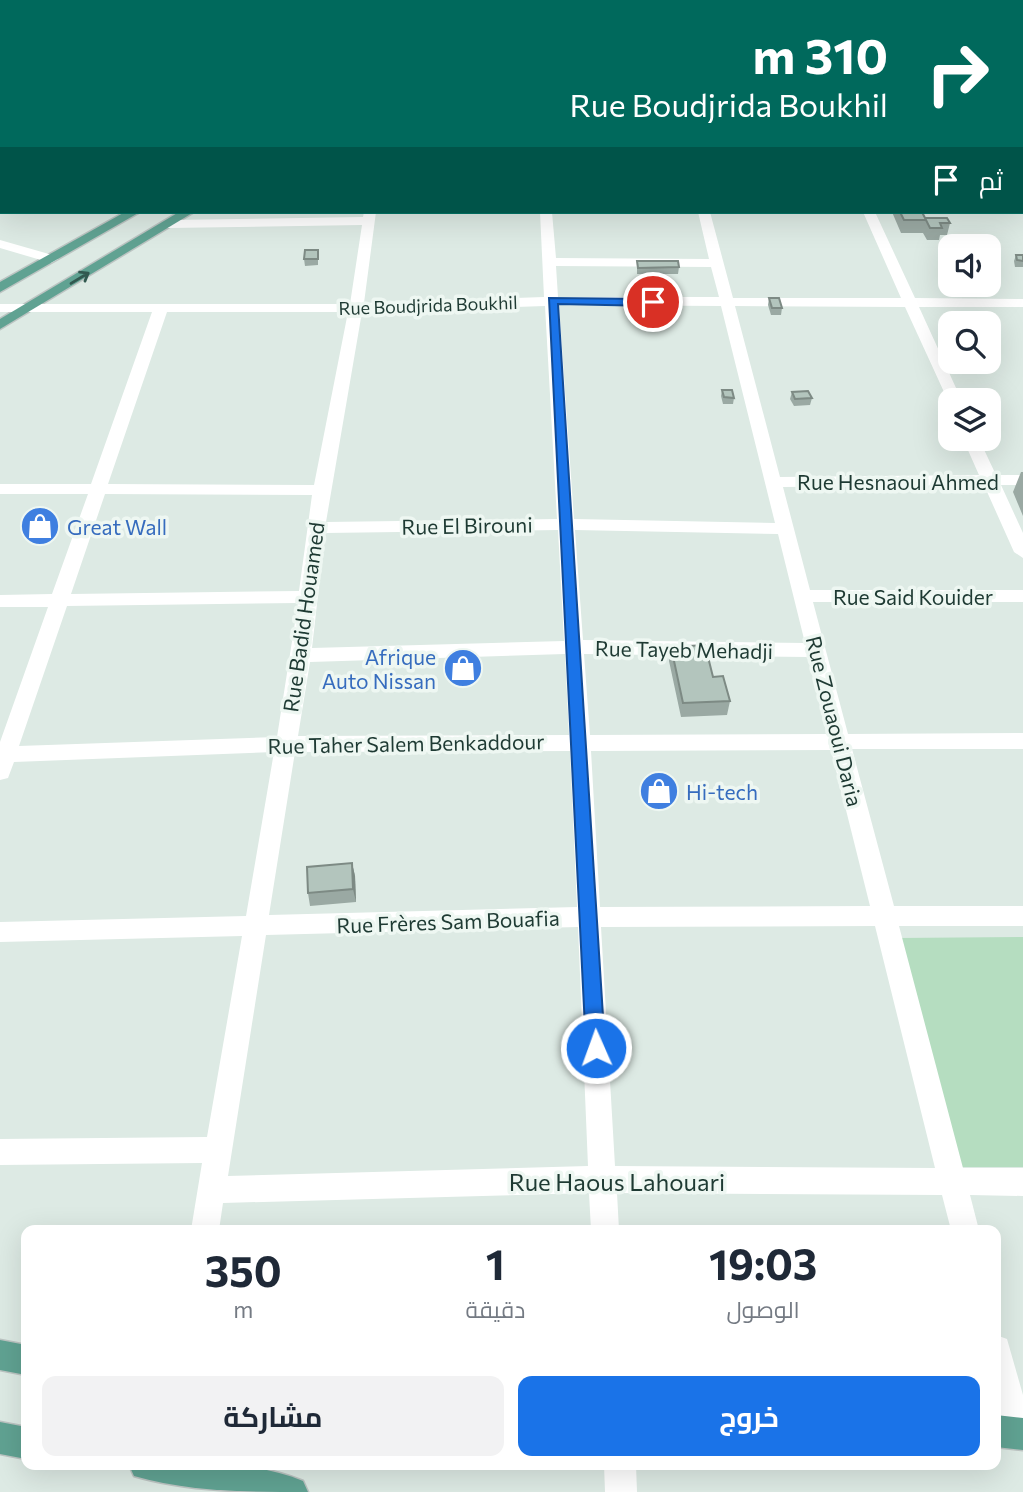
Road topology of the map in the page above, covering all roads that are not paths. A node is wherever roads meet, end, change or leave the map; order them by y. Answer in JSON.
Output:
{"nodes":[{"id":1,"x":130,"y":214,"type":"edge"},
{"id":2,"x":185,"y":214,"type":"edge"},
{"id":3,"x":546,"y":214,"type":"edge"},
{"id":4,"x":705,"y":214,"type":"edge"},
{"id":5,"x":870,"y":214,"type":"edge"},
{"id":6,"x":369,"y":216,"type":"edge"},
{"id":7,"x":168,"y":224,"type":"junction"},
{"id":8,"x":0,"y":244,"type":"edge"},
{"id":9,"x":51,"y":258,"type":"junction"},
{"id":10,"x":550,"y":262,"type":"junction"},
{"id":11,"x":717,"y":263,"type":"junction"},
{"id":12,"x":0,"y":288,"type":"edge"},
{"id":13,"x":553,"y":301,"type":"junction"},
{"id":14,"x":910,"y":303,"type":"junction"},
{"id":15,"x":1023,"y":303,"type":"edge"},
{"id":16,"x":728,"y":304,"type":"junction"},
{"id":17,"x":0,"y":308,"type":"edge"},
{"id":18,"x":31,"y":308,"type":"junction"},
{"id":19,"x":161,"y":308,"type":"junction"},
{"id":20,"x":356,"y":308,"type":"junction"},
{"id":21,"x":0,"y":325,"type":"edge"},
{"id":22,"x":948,"y":388,"type":"edge"},
{"id":23,"x":976,"y":451,"type":"edge"},
{"id":24,"x":989,"y":480,"type":"junction"},
{"id":25,"x":1023,"y":480,"type":"edge"},
{"id":26,"x":773,"y":482,"type":"junction"},
{"id":27,"x":98,"y":488,"type":"junction"},
{"id":28,"x":0,"y":489,"type":"edge"},
{"id":29,"x":321,"y":490,"type":"junction"},
{"id":30,"x":565,"y":523,"type":"junction"},
{"id":31,"x":316,"y":528,"type":"junction"},
{"id":32,"x":785,"y":529,"type":"junction"},
{"id":33,"x":1023,"y":552,"type":"edge"},
{"id":34,"x":803,"y":596,"type":"junction"},
{"id":35,"x":1023,"y":596,"type":"edge"},
{"id":36,"x":307,"y":597,"type":"junction"},
{"id":37,"x":61,"y":600,"type":"junction"},
{"id":38,"x":0,"y":601,"type":"edge"},
{"id":39,"x":573,"y":648,"type":"junction"},
{"id":40,"x":816,"y":650,"type":"junction"},
{"id":41,"x":301,"y":655,"type":"junction"},
{"id":42,"x":580,"y":741,"type":"junction"},
{"id":43,"x":1023,"y":741,"type":"edge"},
{"id":44,"x":840,"y":742,"type":"junction"},
{"id":45,"x":285,"y":744,"type":"junction"},
{"id":46,"x":2,"y":761,"type":"edge"},
{"id":47,"x":1023,"y":916,"type":"edge"},
{"id":48,"x":885,"y":917,"type":"junction"},
{"id":49,"x":590,"y":918,"type":"junction"},
{"id":50,"x":256,"y":926,"type":"junction"},
{"id":51,"x":0,"y":932,"type":"edge"},
{"id":52,"x":217,"y":1150,"type":"junction"},
{"id":53,"x":0,"y":1152,"type":"edge"},
{"id":54,"x":601,"y":1178,"type":"junction"},
{"id":55,"x":953,"y":1182,"type":"junction"},
{"id":56,"x":1023,"y":1182,"type":"edge"},
{"id":57,"x":211,"y":1190,"type":"junction"},
{"id":58,"x":206,"y":1225,"type":"edge"},
{"id":59,"x":605,"y":1225,"type":"edge"},
{"id":60,"x":964,"y":1225,"type":"edge"},
{"id":61,"x":0,"y":1355,"type":"edge"},
{"id":62,"x":21,"y":1359,"type":"edge"},
{"id":63,"x":1001,"y":1376,"type":"edge"},
{"id":64,"x":1012,"y":1433,"type":"edge"},
{"id":65,"x":0,"y":1438,"type":"edge"},
{"id":66,"x":21,"y":1442,"type":"edge"},
{"id":67,"x":180,"y":1470,"type":"edge"},
{"id":68,"x":620,"y":1470,"type":"edge"},
{"id":69,"x":292,"y":1492,"type":"edge"},
{"id":70,"x":621,"y":1492,"type":"edge"}],
"edges":[{"from":1,"to":9,"type":"main road"},
{"from":2,"to":7,"type":"main road"},
{"from":3,"to":10,"type":"street"},
{"from":4,"to":11,"type":"street","name":"Rue Zouaoui Daria"},
{"from":5,"to":14,"type":"street"},
{"from":6,"to":7,"type":"street"},
{"from":6,"to":20,"type":"street","name":"Rue Badid Houamed"},
{"from":18,"to":7,"type":"main road","one_way":true},
{"from":8,"to":9,"type":"street"},
{"from":9,"to":12,"type":"main road"},
{"from":10,"to":11,"type":"street"},
{"from":10,"to":13,"type":"street"},
{"from":11,"to":16,"type":"street","name":"Rue Zouaoui Daria"},
{"from":13,"to":16,"type":"street","name":"Rue Boudjrida Boukhil"},
{"from":13,"to":20,"type":"street","name":"Rue Boudjrida Boukhil"},
{"from":13,"to":30,"type":"street"},
{"from":14,"to":15,"type":"street","name":"Rue Boudjrida Boukhil"},
{"from":14,"to":16,"type":"street","name":"Rue Boudjrida Boukhil"},
{"from":14,"to":22,"type":"street"},
{"from":16,"to":26,"type":"street","name":"Rue Zouaoui Daria"},
{"from":17,"to":18,"type":"street","name":"Rue Boudjrida Boukhil"},
{"from":18,"to":19,"type":"street","name":"Rue Boudjrida Boukhil"},
{"from":18,"to":21,"type":"main road"},
{"from":19,"to":20,"type":"street","name":"Rue Boudjrida Boukhil"},
{"from":19,"to":27,"type":"street"},
{"from":20,"to":29,"type":"street","name":"Rue Badid Houamed"},
{"from":23,"to":24,"type":"street"},
{"from":24,"to":25,"type":"street","name":"Rue Hesnaoui Ahmed"},
{"from":24,"to":26,"type":"street","name":"Rue Hesnaoui Ahmed"},
{"from":24,"to":33,"type":"street"},
{"from":26,"to":32,"type":"street","name":"Rue Zouaoui Daria"},
{"from":27,"to":28,"type":"street"},
{"from":27,"to":29,"type":"street"},
{"from":27,"to":37,"type":"street"},
{"from":29,"to":31,"type":"street","name":"Rue Badid Houamed"},
{"from":30,"to":31,"type":"street","name":"Rue El Birouni"},
{"from":30,"to":32,"type":"street","name":"Rue El Birouni"},
{"from":30,"to":39,"type":"street"},
{"from":31,"to":36,"type":"street","name":"Rue Badid Houamed"},
{"from":32,"to":34,"type":"street","name":"Rue Zouaoui Daria"},
{"from":34,"to":35,"type":"street","name":"Rue Said Kouider"},
{"from":34,"to":40,"type":"street","name":"Rue Zouaoui Daria"},
{"from":36,"to":37,"type":"street"},
{"from":36,"to":41,"type":"street","name":"Rue Badid Houamed"},
{"from":37,"to":38,"type":"street"},
{"from":37,"to":46,"type":"street"},
{"from":39,"to":40,"type":"street","name":"Rue Tayeb Mehadji"},
{"from":39,"to":41,"type":"street","name":"Rue Tayeb Mehadji"},
{"from":39,"to":42,"type":"street"},
{"from":40,"to":44,"type":"street","name":"Rue Zouaoui Daria"},
{"from":41,"to":45,"type":"street","name":"Rue Badid Houamed"},
{"from":42,"to":44,"type":"street","name":"Rue Taher Salem Benkaddour"},
{"from":42,"to":45,"type":"street","name":"Rue Taher Salem Benkaddour"},
{"from":42,"to":49,"type":"street"},
{"from":43,"to":44,"type":"street","name":"Rue Taher Salem Benkaddour"},
{"from":44,"to":48,"type":"street","name":"Rue Zouaoui Daria"},
{"from":45,"to":46,"type":"street","name":"Rue Taher Salem Benkaddour"},
{"from":45,"to":50,"type":"street","name":"Rue Badid Houamed"},
{"from":47,"to":48,"type":"street","name":"Rue Frères Sam Bouafia"},
{"from":48,"to":49,"type":"street","name":"Rue Frères Sam Bouafia"},
{"from":48,"to":55,"type":"street","name":"Rue Zouaoui Daria"},
{"from":49,"to":50,"type":"street","name":"Rue Frères Sam Bouafia"},
{"from":49,"to":54,"type":"street"},
{"from":50,"to":51,"type":"street","name":"Rue Frères Sam Bouafia"},
{"from":50,"to":52,"type":"street","name":"Rue Badid Houamed"},
{"from":52,"to":53,"type":"street"},
{"from":52,"to":57,"type":"street","name":"Rue Badid Houamed"},
{"from":54,"to":55,"type":"street","name":"Rue Haous Lahouari"},
{"from":54,"to":57,"type":"street","name":"Rue Haous Lahouari"},
{"from":54,"to":59,"type":"street"},
{"from":55,"to":56,"type":"street","name":"Rue Haous Lahouari"},
{"from":55,"to":60,"type":"street","name":"Rue Zouaoui Daria"},
{"from":57,"to":58,"type":"street","name":"Rue Badid Houamed"},
{"from":61,"to":62,"type":"main road"},
{"from":63,"to":64,"type":"street"},
{"from":65,"to":66,"type":"main road"},
{"from":67,"to":69,"type":"main road"},
{"from":68,"to":70,"type":"street"}]}
